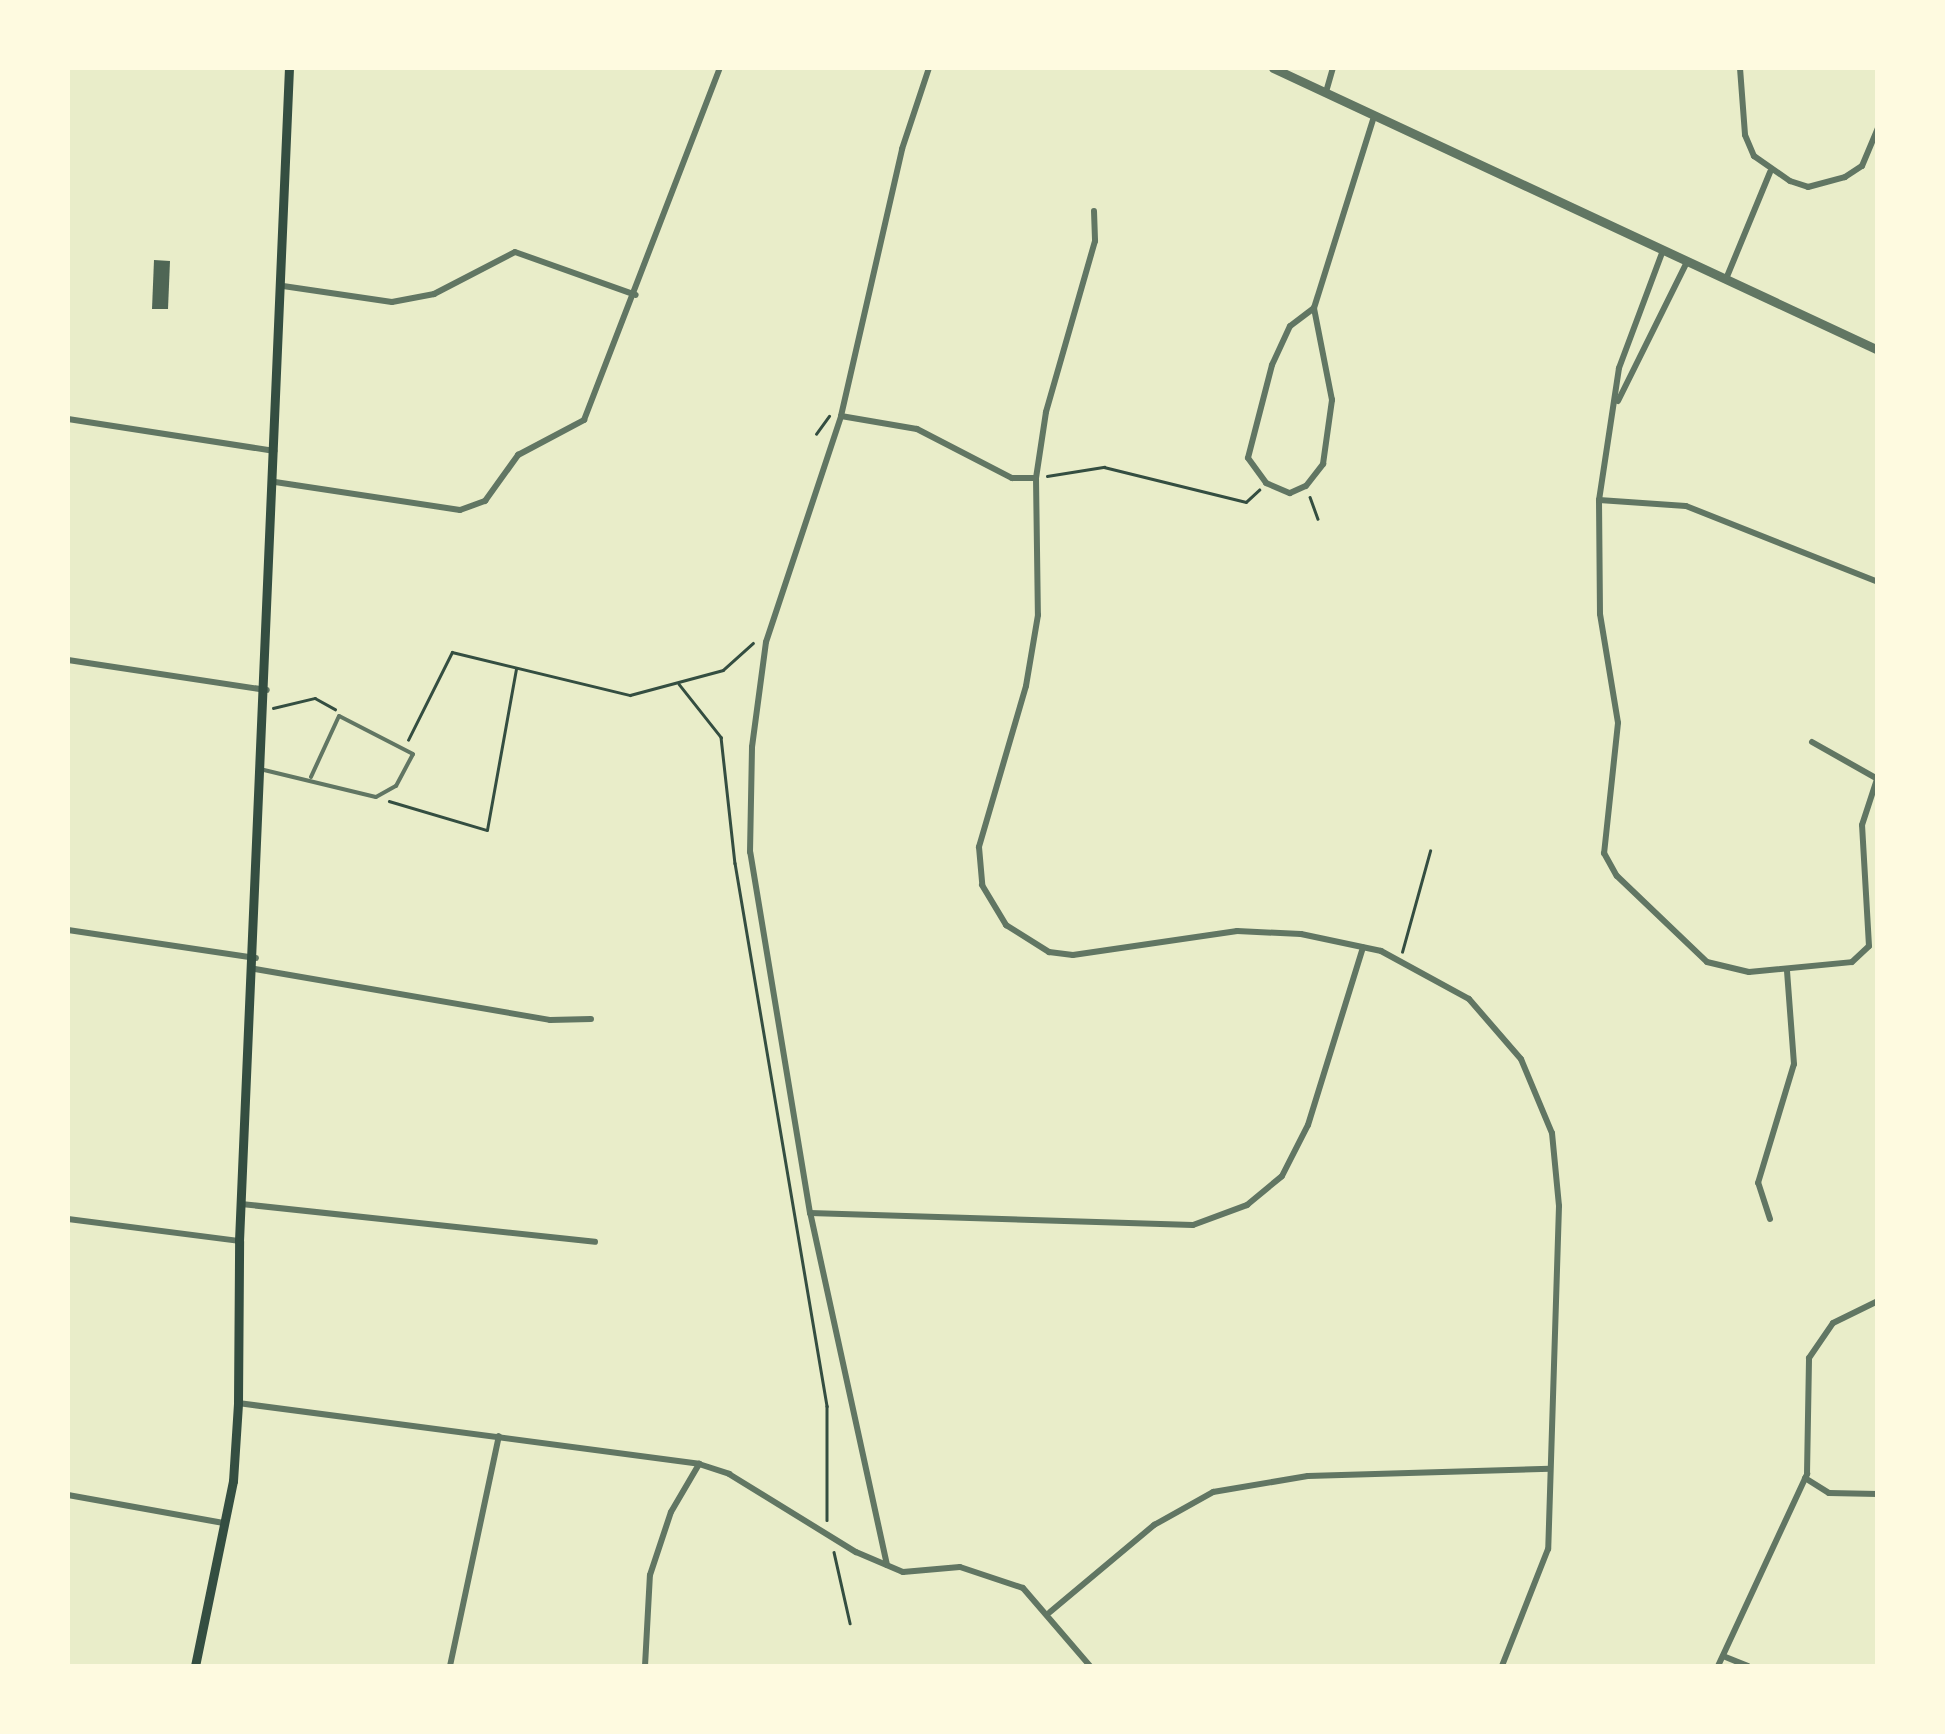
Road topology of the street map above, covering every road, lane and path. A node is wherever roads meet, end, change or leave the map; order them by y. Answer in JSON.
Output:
{"nodes":[{"id":1,"x":289,"y":68,"type":"edge"},
{"id":2,"x":720,"y":68,"type":"edge"},
{"id":3,"x":929,"y":68,"type":"edge"},
{"id":4,"x":1273,"y":68,"type":"edge"},
{"id":5,"x":1333,"y":68,"type":"edge"},
{"id":6,"x":1740,"y":68,"type":"edge"},
{"id":7,"x":1326,"y":93,"type":"junction"},
{"id":8,"x":1374,"y":116,"type":"junction"},
{"id":9,"x":1878,"y":128,"type":"edge"},
{"id":10,"x":1770,"y":172,"type":"junction"},
{"id":11,"x":1094,"y":211,"type":"dead end"},
{"id":12,"x":1662,"y":253,"type":"junction"},
{"id":13,"x":1686,"y":264,"type":"junction"},
{"id":14,"x":1725,"y":280,"type":"junction"},
{"id":15,"x":283,"y":286,"type":"junction"},
{"id":16,"x":636,"y":294,"type":"junction"},
{"id":17,"x":1314,"y":308,"type":"junction"},
{"id":18,"x":1878,"y":350,"type":"edge"},
{"id":19,"x":1615,"y":406,"type":"junction"},
{"id":20,"x":840,"y":416,"type":"junction"},
{"id":21,"x":68,"y":418,"type":"edge"},
{"id":22,"x":276,"y":452,"type":"junction"},
{"id":23,"x":1036,"y":478,"type":"junction"},
{"id":24,"x":275,"y":482,"type":"junction"},
{"id":25,"x":1266,"y":483,"type":"junction"},
{"id":26,"x":1306,"y":486,"type":"junction"},
{"id":27,"x":1599,"y":500,"type":"junction"},
{"id":28,"x":1318,"y":519,"type":"dead end"},
{"id":29,"x":1878,"y":582,"type":"edge"},
{"id":30,"x":754,"y":644,"type":"dead end"},
{"id":31,"x":68,"y":660,"type":"edge"},
{"id":32,"x":516,"y":668,"type":"junction"},
{"id":33,"x":679,"y":684,"type":"junction"},
{"id":34,"x":267,"y":690,"type":"junction"},
{"id":35,"x":283,"y":709,"type":"dead end"},
{"id":36,"x":344,"y":713,"type":"dead end"},
{"id":37,"x":1812,"y":742,"type":"dead end"},
{"id":38,"x":406,"y":744,"type":"dead end"},
{"id":39,"x":264,"y":770,"type":"junction"},
{"id":40,"x":311,"y":777,"type":"junction"},
{"id":41,"x":1877,"y":777,"type":"edge"},
{"id":42,"x":376,"y":797,"type":"junction"},
{"id":43,"x":1430,"y":851,"type":"dead end"},
{"id":44,"x":68,"y":930,"type":"edge"},
{"id":45,"x":1363,"y":947,"type":"junction"},
{"id":46,"x":1399,"y":958,"type":"junction"},
{"id":47,"x":255,"y":964,"type":"junction"},
{"id":48,"x":1787,"y":970,"type":"junction"},
{"id":49,"x":591,"y":1019,"type":"dead end"},
{"id":50,"x":241,"y":1204,"type":"junction"},
{"id":51,"x":810,"y":1214,"type":"junction"},
{"id":52,"x":68,"y":1219,"type":"edge"},
{"id":53,"x":1770,"y":1219,"type":"dead end"},
{"id":54,"x":239,"y":1241,"type":"junction"},
{"id":55,"x":596,"y":1242,"type":"dead end"},
{"id":56,"x":1878,"y":1302,"type":"edge"},
{"id":57,"x":238,"y":1404,"type":"junction"},
{"id":58,"x":499,"y":1436,"type":"junction"},
{"id":59,"x":699,"y":1464,"type":"junction"},
{"id":60,"x":1550,"y":1469,"type":"junction"},
{"id":61,"x":1805,"y":1478,"type":"junction"},
{"id":62,"x":1878,"y":1494,"type":"edge"},
{"id":63,"x":68,"y":1495,"type":"edge"},
{"id":64,"x":223,"y":1524,"type":"junction"},
{"id":65,"x":830,"y":1536,"type":"junction"},
{"id":66,"x":887,"y":1565,"type":"junction"},
{"id":67,"x":1050,"y":1612,"type":"junction"},
{"id":68,"x":850,"y":1624,"type":"dead end"},
{"id":69,"x":1723,"y":1656,"type":"junction"},
{"id":70,"x":195,"y":1666,"type":"edge"},
{"id":71,"x":450,"y":1666,"type":"edge"},
{"id":72,"x":644,"y":1666,"type":"edge"},
{"id":73,"x":1090,"y":1666,"type":"edge"},
{"id":74,"x":1502,"y":1666,"type":"edge"},
{"id":75,"x":1718,"y":1666,"type":"edge"},
{"id":76,"x":1748,"y":1666,"type":"edge"}],
"edges":[{"from":1,"to":15,"type":"main road"},
{"from":2,"to":16,"type":"street"},
{"from":3,"to":20,"type":"street"},
{"from":4,"to":7,"type":"street"},
{"from":5,"to":7,"type":"street"},
{"from":6,"to":10,"type":"street"},
{"from":7,"to":8,"type":"street"},
{"from":8,"to":12,"type":"street"},
{"from":8,"to":17,"type":"street"},
{"from":9,"to":10,"type":"street"},
{"from":10,"to":14,"type":"street"},
{"from":11,"to":23,"type":"street"},
{"from":12,"to":13,"type":"street"},
{"from":12,"to":19,"type":"street"},
{"from":13,"to":14,"type":"street"},
{"from":13,"to":19,"type":"street"},
{"from":14,"to":18,"type":"street"},
{"from":15,"to":16,"type":"street"},
{"from":15,"to":22,"type":"main road"},
{"from":16,"to":24,"type":"street"},
{"from":17,"to":25,"type":"street"},
{"from":17,"to":26,"type":"street"},
{"from":19,"to":27,"type":"street"},
{"from":20,"to":23,"type":"street"},
{"from":20,"to":51,"type":"street"},
{"from":21,"to":22,"type":"street"},
{"from":22,"to":24,"type":"main road"},
{"from":23,"to":25,"type":"path"},
{"from":23,"to":45,"type":"street"},
{"from":24,"to":34,"type":"main road"},
{"from":25,"to":26,"type":"street"},
{"from":26,"to":28,"type":"path"},
{"from":27,"to":29,"type":"street"},
{"from":27,"to":48,"type":"street"},
{"from":30,"to":33,"type":"path"},
{"from":31,"to":34,"type":"street"},
{"from":32,"to":33,"type":"path"},
{"from":32,"to":38,"type":"path"},
{"from":32,"to":42,"type":"path"},
{"from":33,"to":65,"type":"path"},
{"from":34,"to":39,"type":"main road"},
{"from":35,"to":36,"type":"path"},
{"from":37,"to":41,"type":"street"},
{"from":39,"to":40,"type":"lane"},
{"from":39,"to":47,"type":"main road"},
{"from":40,"to":42,"type":"lane"},
{"from":40,"to":42,"type":"lane"},
{"from":41,"to":48,"type":"street"},
{"from":43,"to":46,"type":"path"},
{"from":44,"to":47,"type":"street"},
{"from":45,"to":46,"type":"street"},
{"from":45,"to":51,"type":"street"},
{"from":46,"to":60,"type":"street"},
{"from":47,"to":49,"type":"street"},
{"from":47,"to":50,"type":"main road"},
{"from":48,"to":53,"type":"street"},
{"from":50,"to":54,"type":"main road"},
{"from":50,"to":55,"type":"street"},
{"from":51,"to":66,"type":"street"},
{"from":52,"to":54,"type":"street"},
{"from":54,"to":57,"type":"main road"},
{"from":56,"to":61,"type":"street"},
{"from":57,"to":58,"type":"street"},
{"from":57,"to":64,"type":"main road"},
{"from":58,"to":59,"type":"street"},
{"from":58,"to":71,"type":"street"},
{"from":59,"to":65,"type":"street"},
{"from":59,"to":72,"type":"street"},
{"from":60,"to":67,"type":"street"},
{"from":60,"to":74,"type":"street"},
{"from":61,"to":62,"type":"street"},
{"from":61,"to":69,"type":"street"},
{"from":63,"to":64,"type":"street"},
{"from":64,"to":70,"type":"main road"},
{"from":65,"to":66,"type":"street"},
{"from":65,"to":68,"type":"path"},
{"from":66,"to":67,"type":"street"},
{"from":67,"to":73,"type":"street"},
{"from":69,"to":75,"type":"street"},
{"from":69,"to":76,"type":"street"}]}
